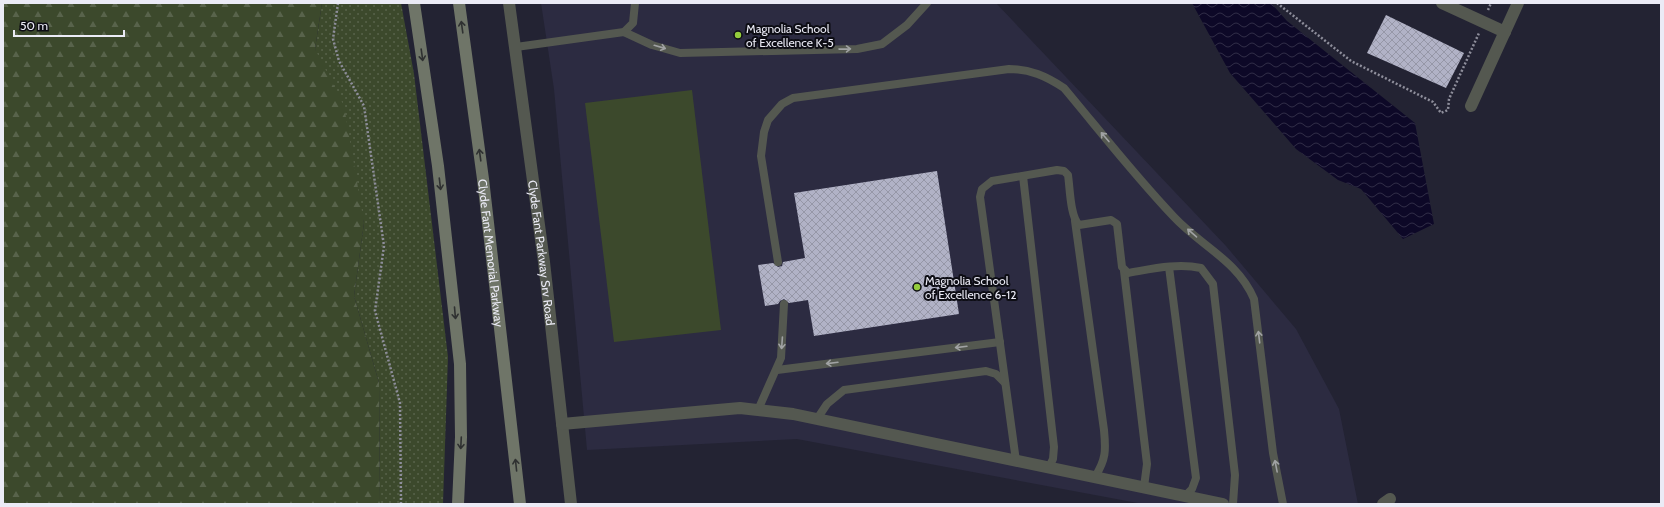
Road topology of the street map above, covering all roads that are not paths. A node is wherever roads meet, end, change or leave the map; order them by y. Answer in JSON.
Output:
{"nodes":[{"id":1,"x":414,"y":3,"type":"edge"},
{"id":2,"x":459,"y":3,"type":"edge"},
{"id":3,"x":509,"y":3,"type":"edge"},
{"id":4,"x":636,"y":3,"type":"edge"},
{"id":5,"x":927,"y":3,"type":"edge"},
{"id":6,"x":1442,"y":3,"type":"edge"},
{"id":7,"x":1518,"y":3,"type":"edge"},
{"id":8,"x":624,"y":32,"type":"junction"},
{"id":9,"x":1505,"y":32,"type":"junction"},
{"id":10,"x":516,"y":47,"type":"junction"},
{"id":11,"x":1472,"y":106,"type":"dead end"},
{"id":12,"x":1023,"y":176,"type":"junction"},
{"id":13,"x":1075,"y":221,"type":"junction"},
{"id":14,"x":778,"y":262,"type":"dead end"},
{"id":15,"x":1169,"y":267,"type":"junction"},
{"id":16,"x":1124,"y":271,"type":"junction"},
{"id":17,"x":784,"y":304,"type":"dead end"},
{"id":18,"x":1000,"y":342,"type":"junction"},
{"id":19,"x":777,"y":370,"type":"junction"},
{"id":20,"x":1005,"y":383,"type":"junction"},
{"id":21,"x":758,"y":410,"type":"junction"},
{"id":22,"x":817,"y":419,"type":"junction"},
{"id":23,"x":562,"y":424,"type":"junction"},
{"id":24,"x":1016,"y":461,"type":"junction"},
{"id":25,"x":1049,"y":468,"type":"junction"},
{"id":26,"x":1095,"y":477,"type":"junction"},
{"id":27,"x":1144,"y":487,"type":"junction"},
{"id":28,"x":1185,"y":496,"type":"junction"},
{"id":29,"x":458,"y":504,"type":"edge"},
{"id":30,"x":520,"y":504,"type":"edge"},
{"id":31,"x":571,"y":504,"type":"edge"},
{"id":32,"x":1223,"y":504,"type":"edge"},
{"id":33,"x":1233,"y":504,"type":"edge"},
{"id":34,"x":1283,"y":504,"type":"edge"}],
"edges":[{"from":1,"to":29,"type":"main road","one_way":true},
{"from":30,"to":2,"type":"main road","name":"Clyde Fant Memorial Parkway","one_way":true},
{"from":3,"to":10,"type":"street","name":"Clyde Fant Parkway Srv Road"},
{"from":4,"to":8,"type":"lane"},
{"from":8,"to":5,"type":"lane","one_way":true},
{"from":6,"to":9,"type":"street"},
{"from":7,"to":9,"type":"street"},
{"from":8,"to":10,"type":"lane"},
{"from":9,"to":11,"type":"street"},
{"from":10,"to":23,"type":"street","name":"Clyde Fant Parkway Srv Road"},
{"from":12,"to":13,"type":"lane"},
{"from":12,"to":18,"type":"lane"},
{"from":12,"to":25,"type":"lane"},
{"from":13,"to":16,"type":"lane"},
{"from":13,"to":26,"type":"lane"},
{"from":34,"to":14,"type":"lane","one_way":true},
{"from":15,"to":16,"type":"lane"},
{"from":15,"to":28,"type":"lane"},
{"from":15,"to":33,"type":"lane"},
{"from":16,"to":27,"type":"lane"},
{"from":17,"to":19,"type":"lane","one_way":true},
{"from":18,"to":19,"type":"lane","one_way":true},
{"from":18,"to":20,"type":"lane"},
{"from":19,"to":21,"type":"lane"},
{"from":20,"to":22,"type":"lane"},
{"from":20,"to":24,"type":"lane"},
{"from":21,"to":22,"type":"street"},
{"from":21,"to":23,"type":"street"},
{"from":22,"to":24,"type":"street"},
{"from":23,"to":31,"type":"street","name":"Clyde Fant Parkway Srv Road"},
{"from":24,"to":25,"type":"street"},
{"from":25,"to":26,"type":"street"},
{"from":26,"to":27,"type":"street"},
{"from":27,"to":28,"type":"street"},
{"from":28,"to":32,"type":"street"}]}
